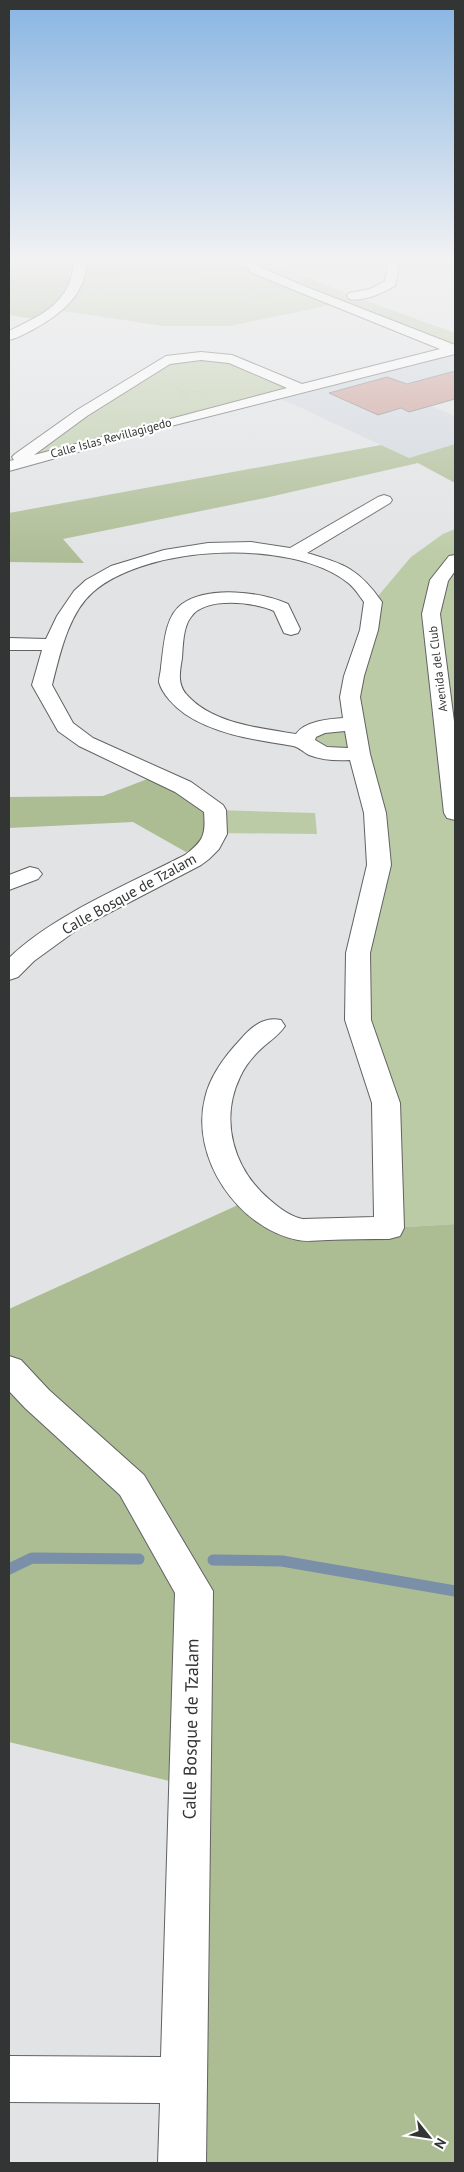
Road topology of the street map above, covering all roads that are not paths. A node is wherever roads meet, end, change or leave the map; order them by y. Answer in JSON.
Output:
{"nodes":[{"id":1,"x":162,"y":362,"type":"edge"},
{"id":2,"x":240,"y":362,"type":"edge"},
{"id":3,"x":402,"y":362,"type":"edge"},
{"id":4,"x":300,"y":388,"type":"junction"},
{"id":5,"x":9,"y":466,"type":"edge"},
{"id":6,"x":384,"y":500,"type":"dead end"},
{"id":7,"x":295,"y":553,"type":"junction"},
{"id":8,"x":455,"y":560,"type":"edge"},
{"id":9,"x":291,"y":629,"type":"dead end"},
{"id":10,"x":9,"y":644,"type":"edge"},
{"id":11,"x":52,"y":645,"type":"junction"},
{"id":12,"x":353,"y":724,"type":"junction"},
{"id":13,"x":304,"y":741,"type":"junction"},
{"id":14,"x":359,"y":754,"type":"junction"},
{"id":15,"x":455,"y":813,"type":"edge"},
{"id":16,"x":9,"y":972,"type":"edge"},
{"id":17,"x":272,"y":1026,"type":"dead end"},
{"id":18,"x":9,"y":1369,"type":"edge"},
{"id":19,"x":9,"y":2079,"type":"edge"},
{"id":20,"x":184,"y":2080,"type":"junction"},
{"id":21,"x":184,"y":2162,"type":"edge"}],
"edges":[{"from":1,"to":5,"type":"street","name":"Calle Islas Revillagigedo"},
{"from":2,"to":4,"type":"street","name":"Calle Islas Revillagigedo"},
{"from":3,"to":4,"type":"street","name":"Calle Islas Revillagigedo"},
{"from":4,"to":5,"type":"street","name":"Calle Islas Revillagigedo"},
{"from":6,"to":7,"type":"street"},
{"from":7,"to":11,"type":"street","name":"Calle Bosque de Tzalam"},
{"from":7,"to":12,"type":"street","name":"Calle Bosque de Tzalam"},
{"from":8,"to":15,"type":"street","name":"Avenida del Club"},
{"from":9,"to":13,"type":"street"},
{"from":10,"to":11,"type":"street"},
{"from":11,"to":16,"type":"street","name":"Calle Bosque de Tzalam"},
{"from":12,"to":13,"type":"street"},
{"from":12,"to":14,"type":"street","name":"Calle Bosque de Tzalam"},
{"from":13,"to":14,"type":"street"},
{"from":14,"to":17,"type":"street","name":"Calle Bosque de Tzalam"},
{"from":18,"to":20,"type":"street","name":"Calle Bosque de Tzalam"},
{"from":19,"to":20,"type":"street"},
{"from":20,"to":21,"type":"street","name":"Calle Bosque de Tzalam"}]}
